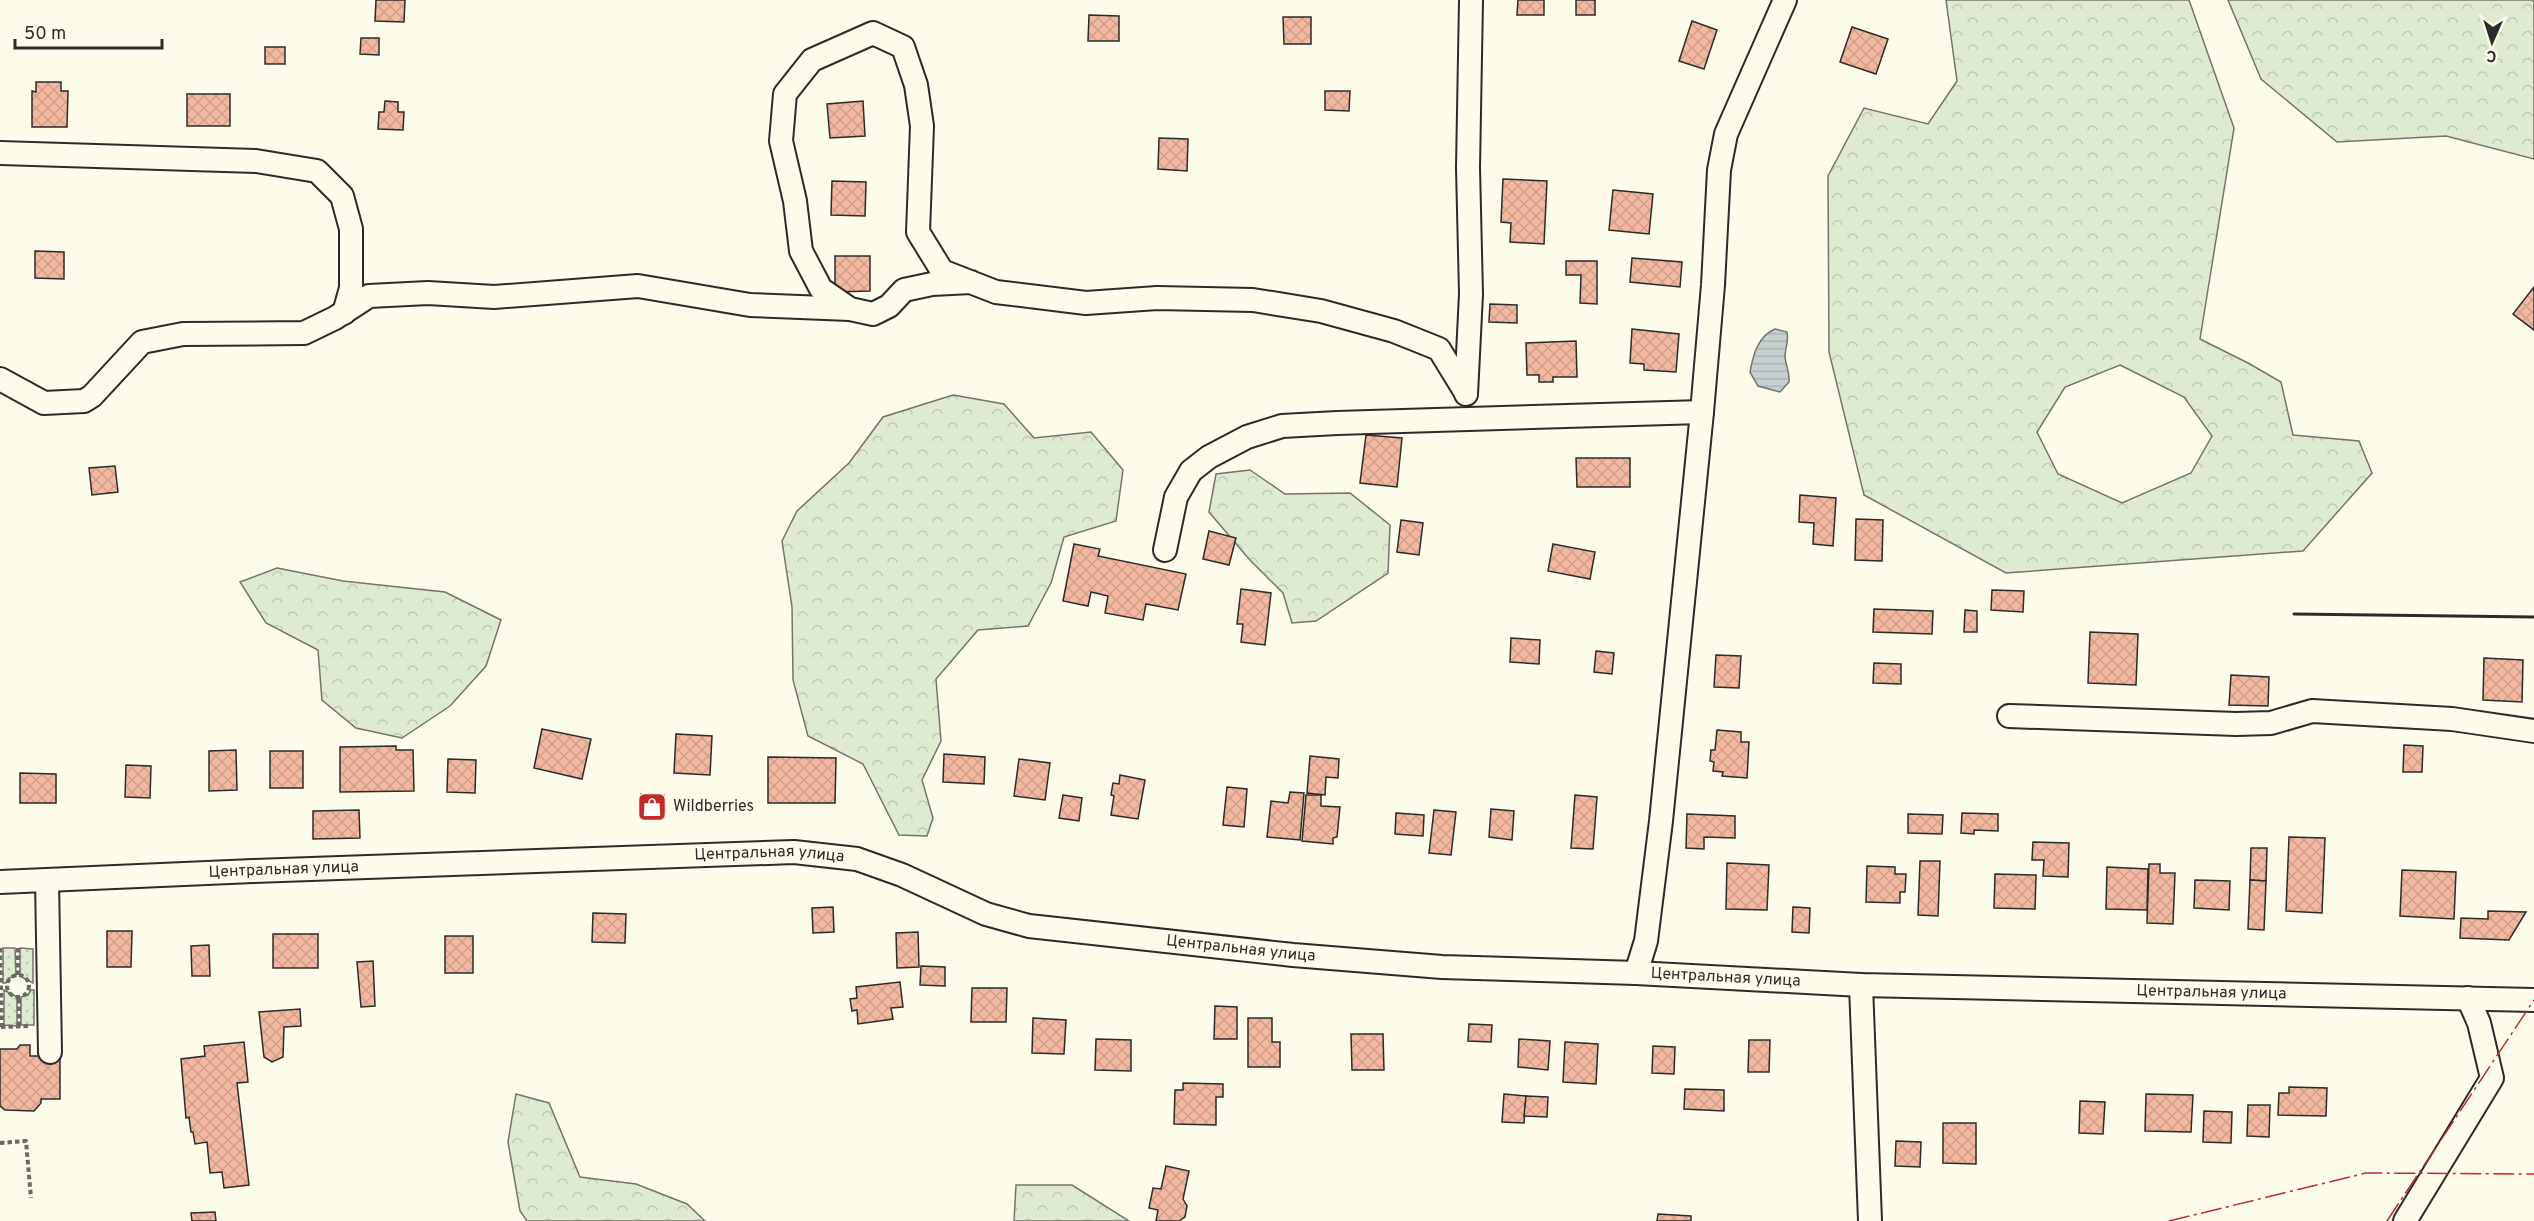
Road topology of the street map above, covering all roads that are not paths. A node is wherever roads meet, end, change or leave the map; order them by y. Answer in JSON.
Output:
{"nodes":[{"id":1,"x":1471,"y":0,"type":"edge"},
{"id":2,"x":1785,"y":0,"type":"edge"},
{"id":3,"x":0,"y":153,"type":"edge"},
{"id":4,"x":972,"y":282,"type":"junction"},
{"id":5,"x":850,"y":309,"type":"junction"},
{"id":6,"x":344,"y":313,"type":"junction"},
{"id":7,"x":0,"y":379,"type":"edge"},
{"id":8,"x":1466,"y":393,"type":"junction"},
{"id":9,"x":1702,"y":412,"type":"junction"},
{"id":10,"x":1465,"y":420,"type":"junction"},
{"id":11,"x":1165,"y":550,"type":"dead end"},
{"id":12,"x":2009,"y":716,"type":"dead end"},
{"id":13,"x":2534,"y":731,"type":"edge"},
{"id":14,"x":47,"y":880,"type":"junction"},
{"id":15,"x":0,"y":882,"type":"edge"},
{"id":16,"x":1636,"y":973,"type":"junction"},
{"id":17,"x":1861,"y":985,"type":"junction"},
{"id":18,"x":2468,"y":998,"type":"junction"},
{"id":19,"x":2532,"y":998,"type":"edge"},
{"id":20,"x":50,"y":1052,"type":"dead end"},
{"id":21,"x":1870,"y":1221,"type":"edge"},
{"id":22,"x":2405,"y":1221,"type":"edge"}],
"edges":[{"from":1,"to":8,"type":"street"},
{"from":2,"to":9,"type":"street"},
{"from":3,"to":6,"type":"street"},
{"from":4,"to":5,"type":"street"},
{"from":4,"to":5,"type":"street"},
{"from":4,"to":8,"type":"street"},
{"from":5,"to":6,"type":"street"},
{"from":6,"to":7,"type":"street"},
{"from":8,"to":10,"type":"street"},
{"from":9,"to":10,"type":"street"},
{"from":9,"to":16,"type":"street"},
{"from":10,"to":11,"type":"street"},
{"from":12,"to":13,"type":"street"},
{"from":14,"to":15,"type":"street","name":"Центральная улица"},
{"from":14,"to":16,"type":"street","name":"Центральная улица"},
{"from":14,"to":20,"type":"street"},
{"from":16,"to":17,"type":"street","name":"Центральная улица"},
{"from":17,"to":18,"type":"street","name":"Центральная улица"},
{"from":17,"to":21,"type":"street"},
{"from":18,"to":19,"type":"street","name":"Центральная улица"},
{"from":18,"to":22,"type":"street"}]}
